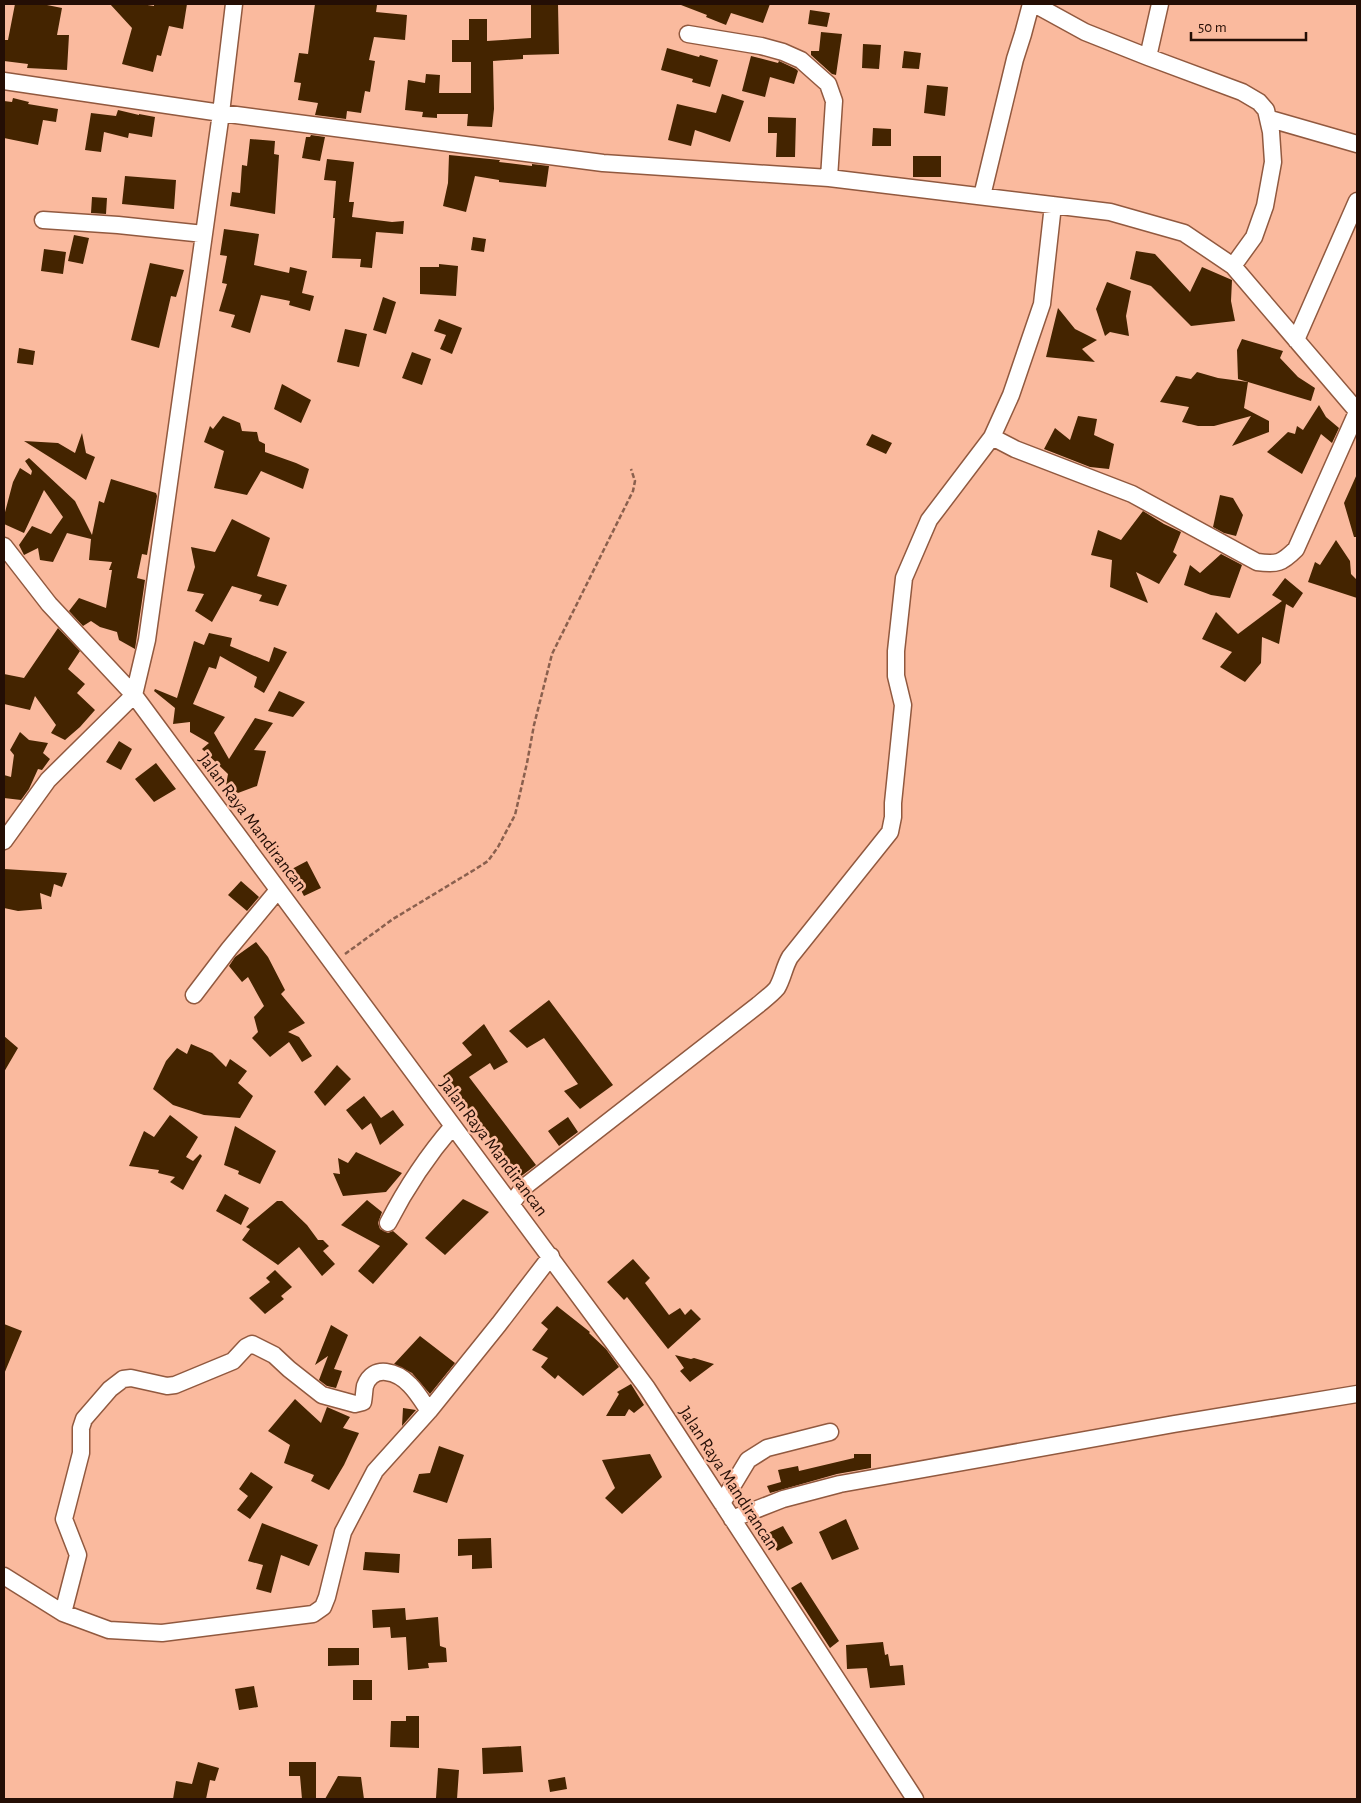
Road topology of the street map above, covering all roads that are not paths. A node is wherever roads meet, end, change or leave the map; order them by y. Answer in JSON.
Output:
{"nodes":[{"id":1,"x":234,"y":4,"type":"edge"},
{"id":2,"x":1033,"y":4,"type":"edge"},
{"id":3,"x":1160,"y":4,"type":"edge"},
{"id":4,"x":688,"y":34,"type":"dead end"},
{"id":5,"x":1148,"y":57,"type":"junction"},
{"id":6,"x":4,"y":80,"type":"edge"},
{"id":7,"x":221,"y":114,"type":"junction"},
{"id":8,"x":1270,"y":119,"type":"junction"},
{"id":9,"x":1357,"y":144,"type":"edge"},
{"id":10,"x":829,"y":178,"type":"junction"},
{"id":11,"x":982,"y":196,"type":"junction"},
{"id":12,"x":1357,"y":201,"type":"edge"},
{"id":13,"x":1053,"y":205,"type":"junction"},
{"id":14,"x":43,"y":220,"type":"dead end"},
{"id":15,"x":204,"y":234,"type":"junction"},
{"id":16,"x":1233,"y":266,"type":"junction"},
{"id":17,"x":1296,"y":340,"type":"junction"},
{"id":18,"x":1357,"y":412,"type":"edge"},
{"id":19,"x":992,"y":437,"type":"junction"},
{"id":20,"x":4,"y":546,"type":"edge"},
{"id":21,"x":134,"y":695,"type":"junction"},
{"id":22,"x":4,"y":841,"type":"edge"},
{"id":23,"x":278,"y":890,"type":"junction"},
{"id":24,"x":194,"y":995,"type":"dead end"},
{"id":25,"x":453,"y":1126,"type":"junction"},
{"id":26,"x":512,"y":1203,"type":"junction"},
{"id":27,"x":388,"y":1223,"type":"dead end"},
{"id":28,"x":551,"y":1256,"type":"junction"},
{"id":29,"x":1357,"y":1394,"type":"edge"},
{"id":30,"x":429,"y":1411,"type":"junction"},
{"id":31,"x":830,"y":1432,"type":"dead end"},
{"id":32,"x":722,"y":1503,"type":"junction"},
{"id":33,"x":732,"y":1520,"type":"junction"},
{"id":34,"x":4,"y":1576,"type":"edge"},
{"id":35,"x":63,"y":1613,"type":"junction"},
{"id":36,"x":915,"y":1799,"type":"edge"}],
"edges":[{"from":1,"to":7,"type":"street"},
{"from":2,"to":5,"type":"street"},
{"from":2,"to":11,"type":"street"},
{"from":3,"to":5,"type":"street"},
{"from":4,"to":10,"type":"street"},
{"from":5,"to":8,"type":"street"},
{"from":6,"to":7,"type":"street"},
{"from":7,"to":10,"type":"street"},
{"from":7,"to":15,"type":"street"},
{"from":8,"to":9,"type":"street"},
{"from":8,"to":16,"type":"street"},
{"from":10,"to":11,"type":"street"},
{"from":11,"to":13,"type":"street"},
{"from":12,"to":17,"type":"street"},
{"from":13,"to":16,"type":"street"},
{"from":13,"to":19,"type":"street"},
{"from":14,"to":15,"type":"street"},
{"from":15,"to":21,"type":"street"},
{"from":16,"to":17,"type":"street"},
{"from":17,"to":18,"type":"street"},
{"from":18,"to":19,"type":"street"},
{"from":19,"to":26,"type":"street"},
{"from":20,"to":21,"type":"street","name":"Jalan Raya Mandirancan"},
{"from":21,"to":22,"type":"street"},
{"from":21,"to":23,"type":"street","name":"Jalan Raya Mandirancan"},
{"from":23,"to":24,"type":"street"},
{"from":23,"to":25,"type":"street","name":"Jalan Raya Mandirancan"},
{"from":25,"to":26,"type":"street","name":"Jalan Raya Mandirancan"},
{"from":25,"to":27,"type":"street"},
{"from":26,"to":28,"type":"street","name":"Jalan Raya Mandirancan"},
{"from":28,"to":30,"type":"street"},
{"from":28,"to":32,"type":"street","name":"Jalan Raya Mandirancan"},
{"from":29,"to":33,"type":"street"},
{"from":30,"to":35,"type":"street"},
{"from":30,"to":35,"type":"street"},
{"from":31,"to":32,"type":"street"},
{"from":32,"to":33,"type":"street","name":"Jalan Raya Mandirancan"},
{"from":33,"to":36,"type":"street","name":"Jalan Raya Mandirancan"},
{"from":34,"to":35,"type":"street"}]}
